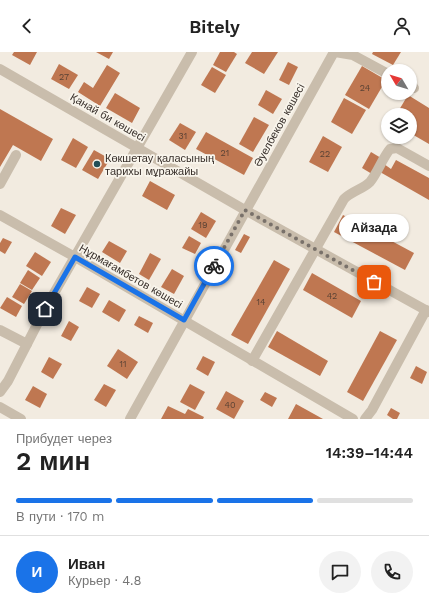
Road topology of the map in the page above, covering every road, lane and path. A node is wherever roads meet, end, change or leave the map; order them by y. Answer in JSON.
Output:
{"nodes":[{"id":1,"x":192,"y":52,"type":"edge"},
{"id":2,"x":335,"y":52,"type":"edge"},
{"id":3,"x":0,"y":69,"type":"edge"},
{"id":4,"x":381,"y":70,"type":"edge"},
{"id":5,"x":137,"y":148,"type":"junction"},
{"id":6,"x":16,"y":155,"type":"dead end"},
{"id":7,"x":429,"y":166,"type":"edge"},
{"id":8,"x":0,"y":184,"type":"edge"},
{"id":9,"x":245,"y":210,"type":"junction"},
{"id":10,"x":0,"y":215,"type":"edge"},
{"id":11,"x":315,"y":249,"type":"junction"},
{"id":12,"x":75,"y":257,"type":"junction"},
{"id":13,"x":427,"y":311,"type":"edge"},
{"id":14,"x":184,"y":320,"type":"junction"},
{"id":15,"x":0,"y":330,"type":"edge"},
{"id":16,"x":27,"y":344,"type":"junction"},
{"id":17,"x":252,"y":361,"type":"junction"},
{"id":18,"x":0,"y":392,"type":"edge"},
{"id":19,"x":0,"y":407,"type":"edge"},
{"id":20,"x":21,"y":419,"type":"edge"},
{"id":21,"x":130,"y":419,"type":"edge"},
{"id":22,"x":352,"y":419,"type":"edge"},
{"id":23,"x":366,"y":419,"type":"edge"}],
"edges":[{"from":1,"to":5,"type":"street"},
{"from":2,"to":4,"type":"street"},
{"from":2,"to":9,"type":"street","name":"Әуелбеков көшесі"},
{"from":3,"to":5,"type":"street","name":"Қанай би көшесі"},
{"from":5,"to":9,"type":"street","name":"Қанай би көшесі"},
{"from":5,"to":12,"type":"street"},
{"from":6,"to":8,"type":"street"},
{"from":7,"to":11,"type":"street"},
{"from":9,"to":11,"type":"street","name":"Қанай би көшесі"},
{"from":9,"to":14,"type":"street","name":"Әуелбеков көшесі"},
{"from":10,"to":12,"type":"street","name":"Нұрмағамбетов көшесі"},
{"from":11,"to":13,"type":"street","name":"Қанай би көшесі"},
{"from":11,"to":17,"type":"street"},
{"from":12,"to":14,"type":"street","name":"Нұрмағамбетов көшесі"},
{"from":12,"to":16,"type":"street"},
{"from":13,"to":23,"type":"street"},
{"from":14,"to":17,"type":"street","name":"Нұрмағамбетов көшесі"},
{"from":14,"to":21,"type":"street","name":"Әуелбеков көшесі"},
{"from":15,"to":16,"type":"street"},
{"from":16,"to":18,"type":"street"},
{"from":17,"to":22,"type":"street","name":"Нұрмағамбетов көшесі"},
{"from":19,"to":20,"type":"street"}]}
